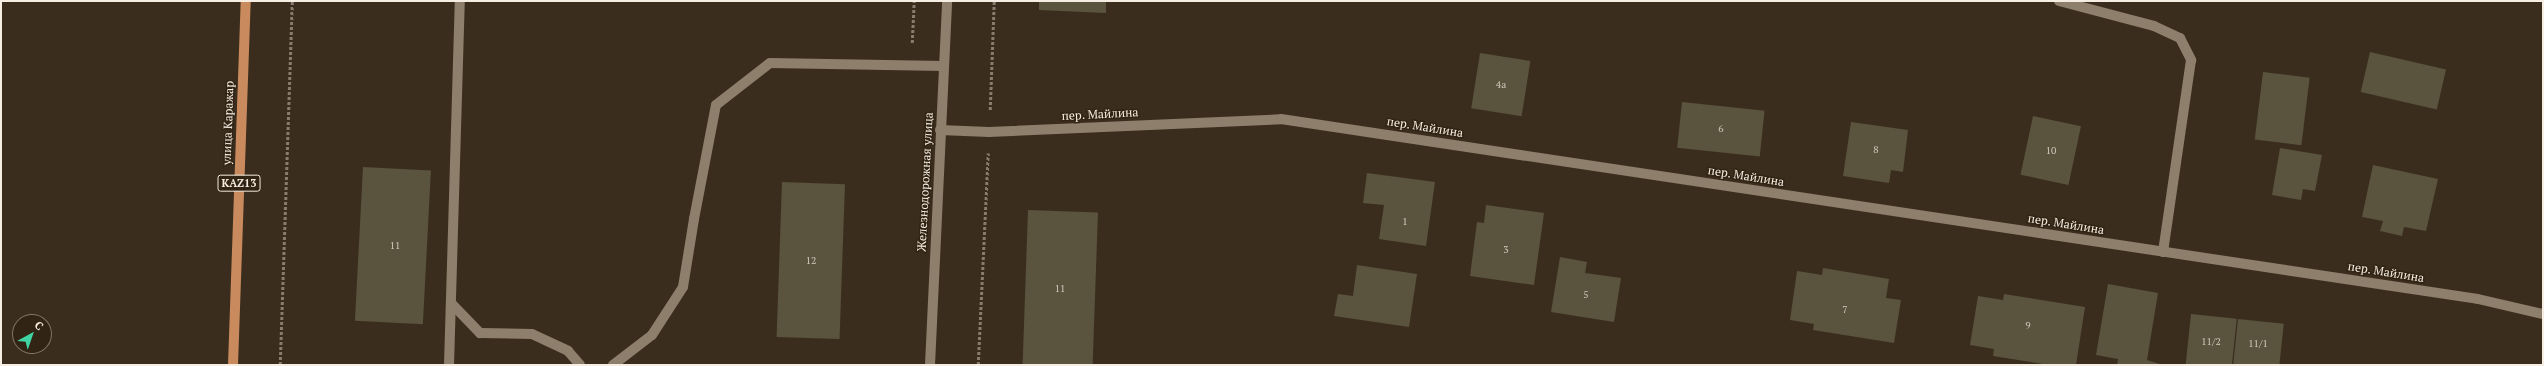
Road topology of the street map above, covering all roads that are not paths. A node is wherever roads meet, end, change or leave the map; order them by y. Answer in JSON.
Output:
{"nodes":[{"id":1,"x":246,"y":1,"type":"edge"},
{"id":2,"x":460,"y":1,"type":"edge"},
{"id":3,"x":947,"y":1,"type":"edge"},
{"id":4,"x":2059,"y":1,"type":"edge"},
{"id":5,"x":944,"y":66,"type":"junction"},
{"id":6,"x":940,"y":130,"type":"junction"},
{"id":7,"x":2163,"y":252,"type":"junction"},
{"id":8,"x":451,"y":302,"type":"junction"},
{"id":9,"x":2543,"y":314,"type":"edge"},
{"id":10,"x":233,"y":365,"type":"edge"},
{"id":11,"x":448,"y":365,"type":"edge"},
{"id":12,"x":580,"y":365,"type":"edge"},
{"id":13,"x":613,"y":365,"type":"edge"},
{"id":14,"x":930,"y":365,"type":"edge"}],
"edges":[{"from":1,"to":10,"type":"main road","name":"улица Каражар","number":"KAZ13"},
{"from":2,"to":8,"type":"street"},
{"from":3,"to":5,"type":"street","name":"Железнодорожная улица"},
{"from":4,"to":7,"type":"street"},
{"from":5,"to":6,"type":"street","name":"Железнодорожная улица"},
{"from":5,"to":13,"type":"street"},
{"from":6,"to":7,"type":"street","name":"пер. Майлина"},
{"from":6,"to":14,"type":"street","name":"Железнодорожная улица"},
{"from":7,"to":9,"type":"street","name":"пер. Майлина"},
{"from":8,"to":11,"type":"street"},
{"from":8,"to":12,"type":"street"}]}
